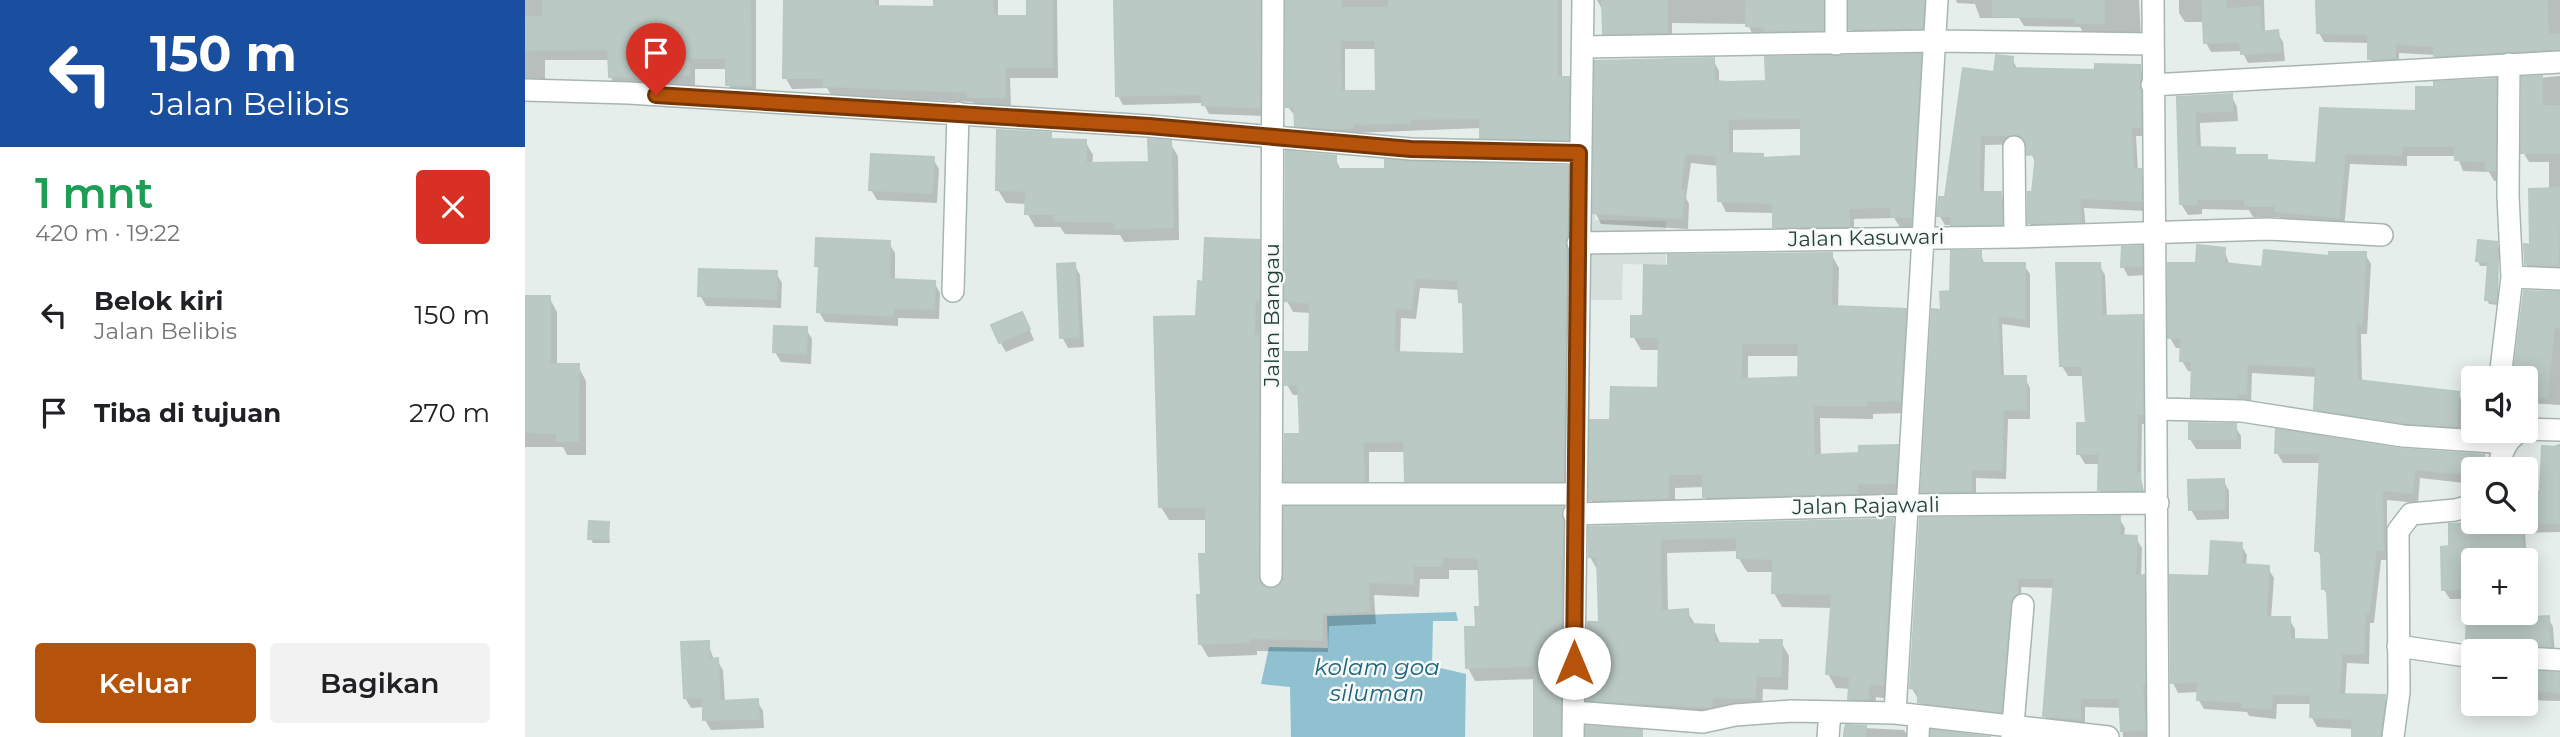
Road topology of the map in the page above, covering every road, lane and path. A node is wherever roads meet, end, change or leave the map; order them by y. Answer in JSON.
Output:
{"nodes":[{"id":1,"x":1272,"y":0,"type":"edge"},
{"id":2,"x":1583,"y":0,"type":"edge"},
{"id":3,"x":1836,"y":0,"type":"edge"},
{"id":4,"x":1937,"y":0,"type":"edge"},
{"id":5,"x":2153,"y":0,"type":"edge"},
{"id":6,"x":1936,"y":41,"type":"junction"},
{"id":7,"x":1836,"y":44,"type":"junction"},
{"id":8,"x":2152,"y":44,"type":"junction"},
{"id":9,"x":1583,"y":47,"type":"junction"},
{"id":10,"x":2560,"y":62,"type":"edge"},
{"id":11,"x":2509,"y":64,"type":"junction"},
{"id":12,"x":2152,"y":85,"type":"junction"},
{"id":13,"x":525,"y":90,"type":"edge"},
{"id":14,"x":958,"y":113,"type":"junction"},
{"id":15,"x":1271,"y":136,"type":"junction"},
{"id":16,"x":2014,"y":147,"type":"dead end"},
{"id":17,"x":1579,"y":153,"type":"junction"},
{"id":18,"x":2154,"y":230,"type":"junction"},
{"id":19,"x":2382,"y":235,"type":"dead end"},
{"id":20,"x":1921,"y":237,"type":"junction"},
{"id":21,"x":2015,"y":237,"type":"junction"},
{"id":22,"x":1578,"y":243,"type":"junction"},
{"id":23,"x":2512,"y":277,"type":"junction"},
{"id":24,"x":2560,"y":279,"type":"edge"},
{"id":25,"x":953,"y":291,"type":"dead end"},
{"id":26,"x":2501,"y":366,"type":"edge"},
{"id":27,"x":2158,"y":410,"type":"junction"},
{"id":28,"x":2538,"y":430,"type":"edge"},
{"id":29,"x":2560,"y":430,"type":"edge"},
{"id":30,"x":2461,"y":438,"type":"edge"},
{"id":31,"x":1273,"y":494,"type":"junction"},
{"id":32,"x":2158,"y":503,"type":"junction"},
{"id":33,"x":1574,"y":504,"type":"junction"},
{"id":34,"x":1910,"y":505,"type":"junction"},
{"id":35,"x":2461,"y":508,"type":"edge"},
{"id":36,"x":1271,"y":576,"type":"dead end"},
{"id":37,"x":2022,"y":605,"type":"dead end"},
{"id":38,"x":2398,"y":646,"type":"junction"},
{"id":39,"x":2461,"y":655,"type":"edge"},
{"id":40,"x":2538,"y":659,"type":"edge"},
{"id":41,"x":2560,"y":660,"type":"edge"},
{"id":42,"x":1574,"y":712,"type":"junction"},
{"id":43,"x":1830,"y":712,"type":"junction"},
{"id":44,"x":1895,"y":713,"type":"junction"},
{"id":45,"x":1918,"y":726,"type":"edge"},
{"id":46,"x":2012,"y":733,"type":"edge"},
{"id":47,"x":2098,"y":736,"type":"edge"},
{"id":48,"x":1573,"y":737,"type":"edge"},
{"id":49,"x":1828,"y":737,"type":"edge"},
{"id":50,"x":2158,"y":737,"type":"edge"},
{"id":51,"x":2393,"y":737,"type":"edge"}],
"edges":[{"from":1,"to":15,"type":"street","name":"Jalan Bangau"},
{"from":2,"to":9,"type":"street"},
{"from":3,"to":7,"type":"street"},
{"from":4,"to":6,"type":"street"},
{"from":5,"to":8,"type":"street"},
{"from":6,"to":7,"type":"street"},
{"from":6,"to":8,"type":"street"},
{"from":6,"to":20,"type":"street"},
{"from":7,"to":9,"type":"street"},
{"from":8,"to":12,"type":"street"},
{"from":9,"to":17,"type":"street"},
{"from":10,"to":11,"type":"street"},
{"from":11,"to":12,"type":"street"},
{"from":11,"to":23,"type":"street"},
{"from":12,"to":18,"type":"street"},
{"from":13,"to":14,"type":"street"},
{"from":14,"to":15,"type":"street"},
{"from":14,"to":25,"type":"street"},
{"from":15,"to":17,"type":"street"},
{"from":15,"to":31,"type":"street","name":"Jalan Bangau"},
{"from":16,"to":21,"type":"street"},
{"from":17,"to":22,"type":"street"},
{"from":18,"to":19,"type":"street","name":"Jalan Kasuwari"},
{"from":18,"to":21,"type":"street","name":"Jalan Kasuwari"},
{"from":18,"to":27,"type":"street"},
{"from":20,"to":21,"type":"street","name":"Jalan Kasuwari"},
{"from":20,"to":22,"type":"street","name":"Jalan Kasuwari"},
{"from":20,"to":34,"type":"street"},
{"from":22,"to":33,"type":"street"},
{"from":23,"to":24,"type":"street"},
{"from":23,"to":26,"type":"street"},
{"from":27,"to":30,"type":"street"},
{"from":27,"to":32,"type":"street"},
{"from":28,"to":29,"type":"street"},
{"from":31,"to":33,"type":"street"},
{"from":31,"to":36,"type":"street","name":"Jalan Bangau"},
{"from":32,"to":34,"type":"street","name":"Jalan Rajawali"},
{"from":32,"to":50,"type":"street"},
{"from":33,"to":34,"type":"street","name":"Jalan Rajawali"},
{"from":33,"to":42,"type":"street"},
{"from":34,"to":44,"type":"street"},
{"from":35,"to":38,"type":"street"},
{"from":37,"to":46,"type":"street"},
{"from":38,"to":39,"type":"street"},
{"from":38,"to":51,"type":"street"},
{"from":40,"to":41,"type":"street"},
{"from":42,"to":43,"type":"street"},
{"from":42,"to":48,"type":"street"},
{"from":43,"to":44,"type":"street"},
{"from":43,"to":49,"type":"street"},
{"from":44,"to":45,"type":"street"},
{"from":45,"to":46,"type":"street"},
{"from":46,"to":47,"type":"street"}]}
